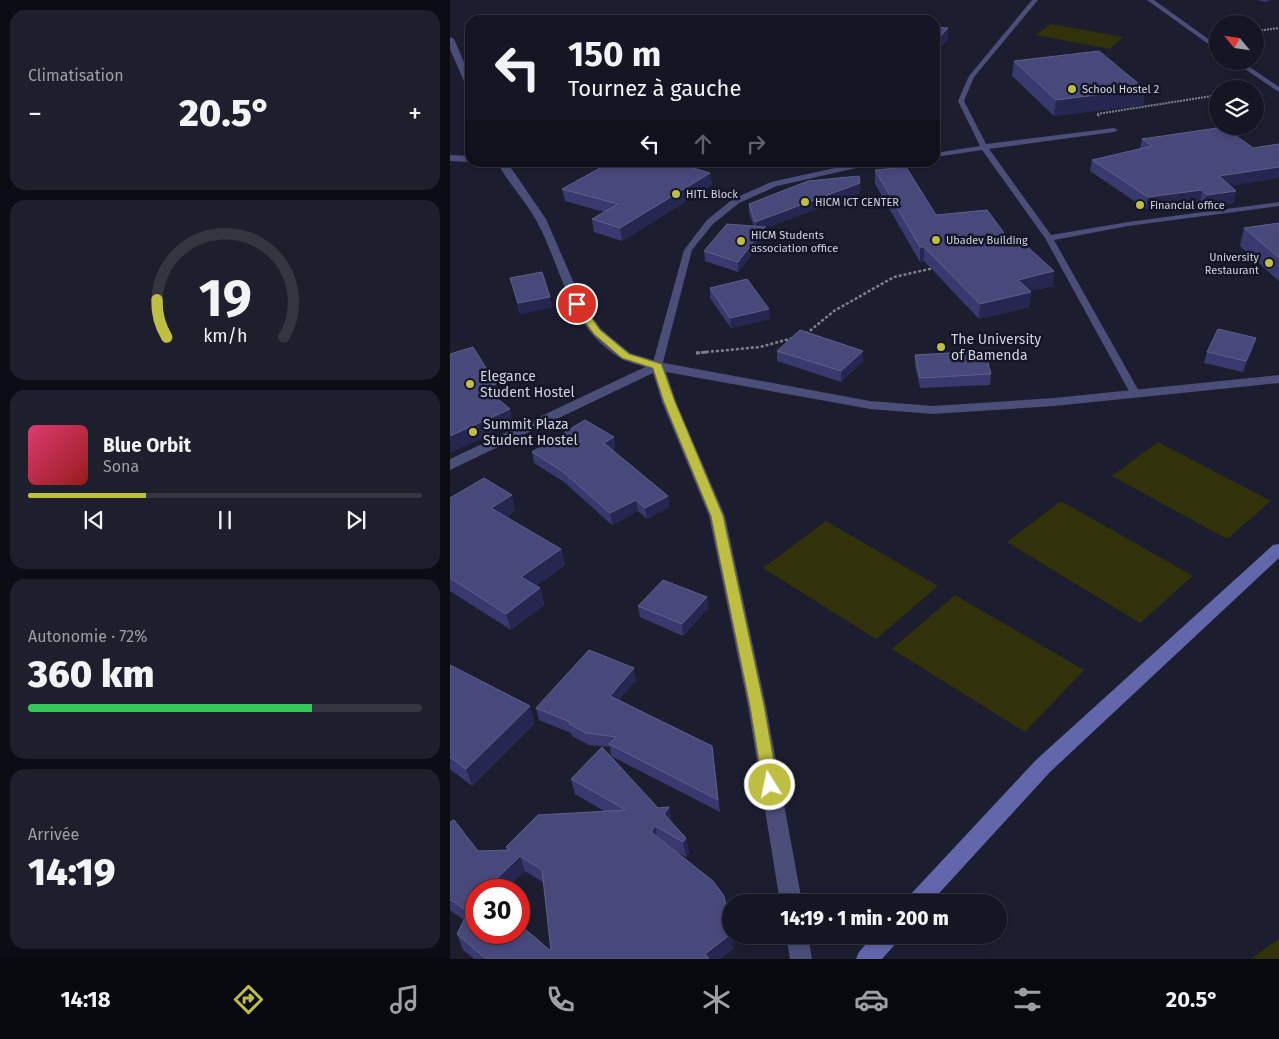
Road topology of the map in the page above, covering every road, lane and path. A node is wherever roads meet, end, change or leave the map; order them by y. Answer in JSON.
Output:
{"nodes":[{"id":1,"x":1036,"y":0,"type":"edge"},
{"id":2,"x":1150,"y":0,"type":"edge"},
{"id":3,"x":1279,"y":28,"type":"edge"},
{"id":4,"x":1264,"y":30,"type":"edge"},
{"id":5,"x":450,"y":39,"type":"edge"},
{"id":6,"x":1209,"y":43,"type":"edge"},
{"id":7,"x":1249,"y":70,"type":"edge"},
{"id":8,"x":465,"y":74,"type":"edge"},
{"id":9,"x":1279,"y":90,"type":"edge"},
{"id":10,"x":1209,"y":96,"type":"edge"},
{"id":11,"x":1114,"y":130,"type":"joint"},
{"id":12,"x":984,"y":147,"type":"junction"},
{"id":13,"x":940,"y":154,"type":"edge"},
{"id":14,"x":450,"y":158,"type":"edge"},
{"id":15,"x":465,"y":159,"type":"edge"},
{"id":16,"x":505,"y":167,"type":"edge"},
{"id":17,"x":848,"y":167,"type":"edge"},
{"id":18,"x":1279,"y":204,"type":"edge"},
{"id":19,"x":1049,"y":238,"type":"junction"},
{"id":20,"x":936,"y":267,"type":"edge"},
{"id":21,"x":687,"y":354,"type":"dead end"},
{"id":22,"x":657,"y":366,"type":"junction"},
{"id":23,"x":1279,"y":379,"type":"edge"},
{"id":24,"x":1135,"y":393,"type":"junction"},
{"id":25,"x":450,"y":465,"type":"edge"},
{"id":26,"x":1279,"y":549,"type":"edge"},
{"id":27,"x":790,"y":894,"type":"edge"},
{"id":28,"x":925,"y":894,"type":"edge"},
{"id":29,"x":798,"y":944,"type":"edge"},
{"id":30,"x":881,"y":944,"type":"edge"},
{"id":31,"x":801,"y":959,"type":"edge"},
{"id":32,"x":867,"y":959,"type":"edge"}],
"edges":[{"from":1,"to":12,"type":"lane"},
{"from":2,"to":6,"type":"lane"},
{"from":3,"to":4,"type":"path"},
{"from":5,"to":8,"type":"street"},
{"from":7,"to":9,"type":"lane"},
{"from":10,"to":11,"type":"path"},
{"from":11,"to":12,"type":"lane"},
{"from":12,"to":13,"type":"lane"},
{"from":12,"to":19,"type":"lane"},
{"from":14,"to":15,"type":"street"},
{"from":16,"to":22,"type":"street"},
{"from":17,"to":22,"type":"lane"},
{"from":18,"to":19,"type":"lane"},
{"from":19,"to":24,"type":"lane"},
{"from":20,"to":21,"type":"path"},
{"from":22,"to":24,"type":"street"},
{"from":22,"to":25,"type":"street"},
{"from":22,"to":27,"type":"street"},
{"from":23,"to":24,"type":"street"},
{"from":26,"to":28,"type":"street"},
{"from":29,"to":31,"type":"street"},
{"from":30,"to":32,"type":"street"}]}
